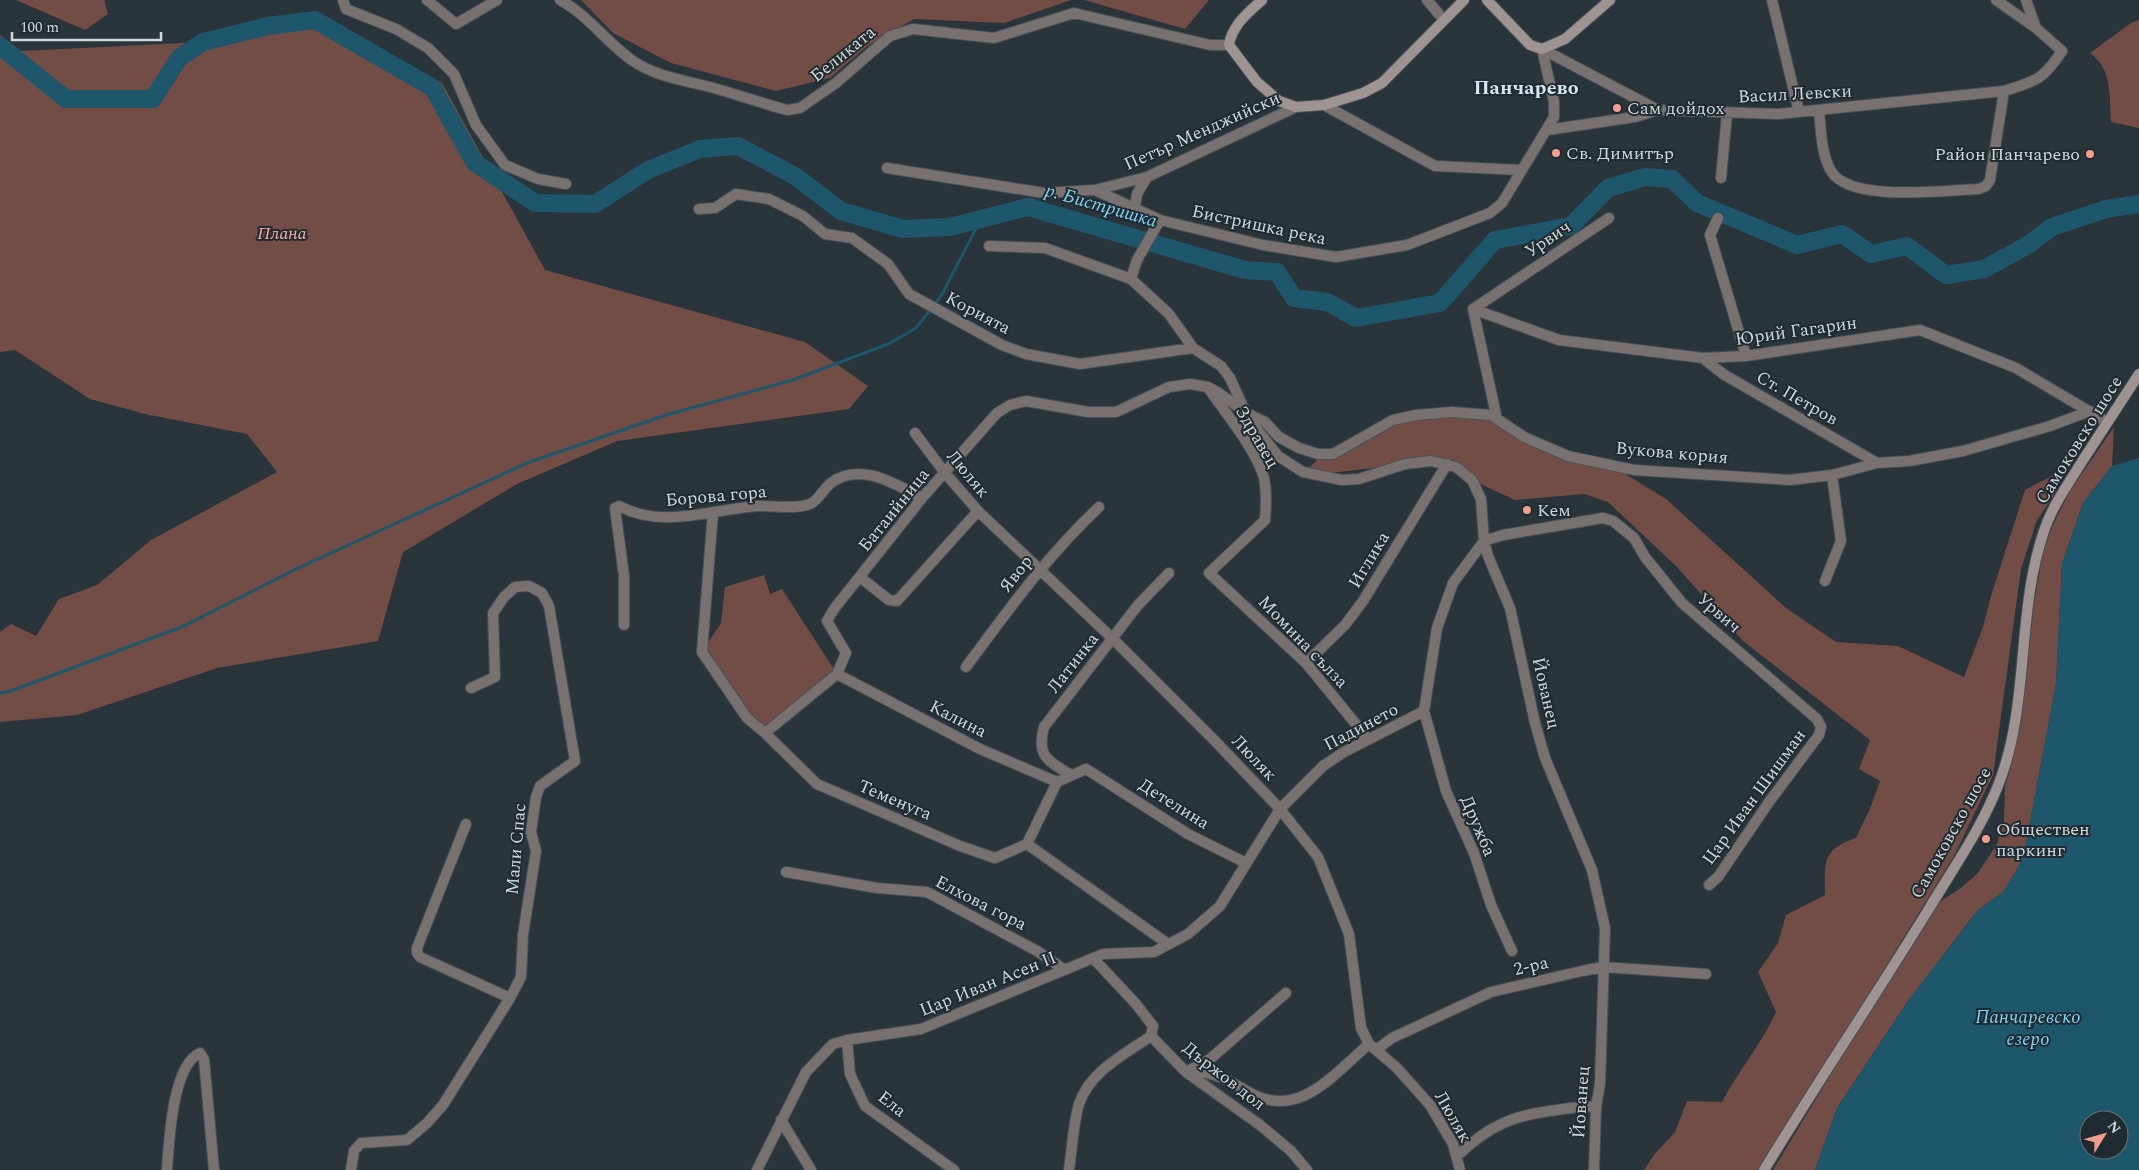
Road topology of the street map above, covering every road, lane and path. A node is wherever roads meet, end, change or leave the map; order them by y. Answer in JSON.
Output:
{"nodes":[{"id":1,"x":343,"y":0,"type":"edge"},
{"id":2,"x":427,"y":0,"type":"edge"},
{"id":3,"x":560,"y":0,"type":"edge"},
{"id":4,"x":1262,"y":0,"type":"edge"},
{"id":5,"x":1427,"y":0,"type":"edge"},
{"id":6,"x":1464,"y":0,"type":"edge"},
{"id":7,"x":1487,"y":0,"type":"edge"},
{"id":8,"x":1610,"y":0,"type":"edge"},
{"id":9,"x":1772,"y":0,"type":"edge"},
{"id":10,"x":1996,"y":0,"type":"edge"},
{"id":11,"x":2026,"y":0,"type":"edge"},
{"id":12,"x":493,"y":2,"type":"edge"},
{"id":13,"x":1444,"y":20,"type":"junction"},
{"id":14,"x":2036,"y":28,"type":"junction"},
{"id":15,"x":1230,"y":45,"type":"junction"},
{"id":16,"x":1542,"y":50,"type":"junction"},
{"id":17,"x":2004,"y":91,"type":"junction"},
{"id":18,"x":1324,"y":106,"type":"junction"},
{"id":19,"x":1296,"y":107,"type":"junction"},
{"id":20,"x":1658,"y":110,"type":"junction"},
{"id":21,"x":1818,"y":110,"type":"junction"},
{"id":22,"x":1799,"y":112,"type":"junction"},
{"id":23,"x":1727,"y":114,"type":"junction"},
{"id":24,"x":1547,"y":130,"type":"junction"},
{"id":25,"x":887,"y":168,"type":"dead end"},
{"id":26,"x":1522,"y":170,"type":"junction"},
{"id":27,"x":1147,"y":176,"type":"junction"},
{"id":28,"x":1721,"y":178,"type":"dead end"},
{"id":29,"x":566,"y":184,"type":"dead end"},
{"id":30,"x":1095,"y":190,"type":"junction"},
{"id":31,"x":1135,"y":207,"type":"junction"},
{"id":32,"x":699,"y":209,"type":"dead end"},
{"id":33,"x":1609,"y":218,"type":"dead end"},
{"id":34,"x":1718,"y":218,"type":"dead end"},
{"id":35,"x":1160,"y":220,"type":"junction"},
{"id":36,"x":990,"y":246,"type":"dead end"},
{"id":37,"x":1131,"y":279,"type":"junction"},
{"id":38,"x":1473,"y":309,"type":"junction"},
{"id":39,"x":1193,"y":348,"type":"junction"},
{"id":40,"x":1746,"y":356,"type":"junction"},
{"id":41,"x":1703,"y":358,"type":"junction"},
{"id":42,"x":2139,"y":374,"type":"edge"},
{"id":43,"x":1208,"y":387,"type":"junction"},
{"id":44,"x":2090,"y":411,"type":"junction"},
{"id":45,"x":1246,"y":413,"type":"junction"},
{"id":46,"x":1497,"y":419,"type":"junction"},
{"id":47,"x":2107,"y":422,"type":"junction"},
{"id":48,"x":915,"y":433,"type":"dead end"},
{"id":49,"x":1877,"y":463,"type":"junction"},
{"id":50,"x":1447,"y":464,"type":"junction"},
{"id":51,"x":945,"y":473,"type":"junction"},
{"id":52,"x":1832,"y":475,"type":"junction"},
{"id":53,"x":922,"y":498,"type":"junction"},
{"id":54,"x":1100,"y":507,"type":"dead end"},
{"id":55,"x":978,"y":511,"type":"junction"},
{"id":56,"x":712,"y":512,"type":"junction"},
{"id":57,"x":1484,"y":541,"type":"junction"},
{"id":58,"x":1039,"y":569,"type":"junction"},
{"id":59,"x":1169,"y":573,"type":"dead end"},
{"id":60,"x":1210,"y":573,"type":"joint"},
{"id":61,"x":861,"y":578,"type":"junction"},
{"id":62,"x":1825,"y":580,"type":"dead end"},
{"id":63,"x":624,"y":625,"type":"dead end"},
{"id":64,"x":1112,"y":638,"type":"junction"},
{"id":65,"x":1306,"y":663,"type":"junction"},
{"id":66,"x":966,"y":667,"type":"dead end"},
{"id":67,"x":837,"y":674,"type":"junction"},
{"id":68,"x":471,"y":688,"type":"dead end"},
{"id":69,"x":1424,"y":711,"type":"junction"},
{"id":70,"x":1821,"y":727,"type":"joint"},
{"id":71,"x":765,"y":733,"type":"junction"},
{"id":72,"x":1368,"y":739,"type":"junction"},
{"id":73,"x":1070,"y":775,"type":"junction"},
{"id":74,"x":1057,"y":782,"type":"junction"},
{"id":75,"x":1280,"y":808,"type":"junction"},
{"id":76,"x":466,"y":824,"type":"dead end"},
{"id":77,"x":1027,"y":844,"type":"junction"},
{"id":78,"x":1246,"y":863,"type":"junction"},
{"id":79,"x":786,"y":872,"type":"dead end"},
{"id":80,"x":1709,"y":885,"type":"dead end"},
{"id":81,"x":1168,"y":944,"type":"junction"},
{"id":82,"x":1512,"y":951,"type":"dead end"},
{"id":83,"x":1093,"y":958,"type":"junction"},
{"id":84,"x":1603,"y":967,"type":"junction"},
{"id":85,"x":1065,"y":970,"type":"junction"},
{"id":86,"x":1706,"y":974,"type":"dead end"},
{"id":87,"x":1286,"y":993,"type":"dead end"},
{"id":88,"x":510,"y":998,"type":"junction"},
{"id":89,"x":1151,"y":1036,"type":"junction"},
{"id":90,"x":847,"y":1040,"type":"junction"},
{"id":91,"x":1372,"y":1047,"type":"junction"},
{"id":92,"x":1186,"y":1072,"type":"junction"},
{"id":93,"x":1596,"y":1107,"type":"junction"},
{"id":94,"x":780,"y":1120,"type":"junction"},
{"id":95,"x":1458,"y":1165,"type":"edge"},
{"id":96,"x":167,"y":1170,"type":"edge"},
{"id":97,"x":214,"y":1170,"type":"edge"},
{"id":98,"x":351,"y":1170,"type":"edge"},
{"id":99,"x":757,"y":1170,"type":"edge"},
{"id":100,"x":811,"y":1170,"type":"edge"},
{"id":101,"x":954,"y":1170,"type":"edge"},
{"id":102,"x":1069,"y":1170,"type":"edge"},
{"id":103,"x":1307,"y":1170,"type":"edge"},
{"id":104,"x":1594,"y":1170,"type":"edge"},
{"id":105,"x":1764,"y":1170,"type":"edge"}],
"edges":[{"from":1,"to":29,"type":"street"},
{"from":2,"to":12,"type":"street"},
{"from":3,"to":15,"type":"street","name":"Беликата"},
{"from":4,"to":15,"type":"main road"},
{"from":5,"to":13,"type":"street"},
{"from":6,"to":13,"type":"main road","name":"Петър Менджийски"},
{"from":7,"to":16,"type":"main road","name":"Васил Левски"},
{"from":8,"to":16,"type":"main road"},
{"from":9,"to":22,"type":"street"},
{"from":10,"to":14,"type":"street"},
{"from":11,"to":14,"type":"street"},
{"from":13,"to":18,"type":"main road","name":"Петър Менджийски"},
{"from":14,"to":17,"type":"street","name":"Васил Левски"},
{"from":15,"to":19,"type":"main road"},
{"from":16,"to":20,"type":"street","name":"Васил Левски"},
{"from":16,"to":24,"type":"street","name":"Бистришка река"},
{"from":17,"to":21,"type":"street","name":"Васил Левски"},
{"from":17,"to":21,"type":"street"},
{"from":18,"to":19,"type":"main road","name":"Петър Менджийски"},
{"from":18,"to":26,"type":"street"},
{"from":19,"to":27,"type":"street","name":"Петър Менджийски"},
{"from":20,"to":23,"type":"street","name":"Васил Левски"},
{"from":20,"to":24,"type":"street"},
{"from":21,"to":22,"type":"street","name":"Васил Левски"},
{"from":22,"to":23,"type":"street","name":"Васил Левски"},
{"from":23,"to":28,"type":"street"},
{"from":24,"to":26,"type":"street","name":"Бистришка река"},
{"from":25,"to":30,"type":"street","name":"Петър Менджийски"},
{"from":26,"to":35,"type":"street","name":"Бистришка река"},
{"from":27,"to":30,"type":"street","name":"Петър Менджийски"},
{"from":27,"to":31,"type":"street"},
{"from":30,"to":31,"type":"street","name":"Бистришка река"},
{"from":31,"to":35,"type":"street","name":"Бистришка река"},
{"from":32,"to":39,"type":"street","name":"Корията"},
{"from":33,"to":38,"type":"street","name":"Урвич"},
{"from":34,"to":40,"type":"street"},
{"from":35,"to":37,"type":"street"},
{"from":36,"to":37,"type":"street"},
{"from":37,"to":39,"type":"street"},
{"from":38,"to":41,"type":"street","name":"Юрий Гагарин"},
{"from":38,"to":46,"type":"street"},
{"from":39,"to":45,"type":"street"},
{"from":40,"to":41,"type":"street","name":"Юрий Гагарин"},
{"from":40,"to":44,"type":"street","name":"Юрий Гагарин"},
{"from":41,"to":49,"type":"street","name":"Ст. Петров"},
{"from":42,"to":47,"type":"main road","name":"Самоковско шосе"},
{"from":43,"to":45,"type":"street","name":"Батаийница"},
{"from":43,"to":51,"type":"street","name":"Батаийница"},
{"from":43,"to":60,"type":"street","name":"Здравец"},
{"from":44,"to":47,"type":"street","name":"Юрий Гагарин"},
{"from":44,"to":49,"type":"street","name":"Вукова кория"},
{"from":45,"to":46,"type":"street","name":"Вукова кория"},
{"from":45,"to":50,"type":"street","name":"Йованец"},
{"from":46,"to":52,"type":"street","name":"Вукова кория"},
{"from":47,"to":105,"type":"main road","name":"Самоковско шосе"},
{"from":48,"to":51,"type":"street","name":"Люляк"},
{"from":49,"to":52,"type":"street","name":"Вукова кория"},
{"from":50,"to":57,"type":"street","name":"Йованец"},
{"from":50,"to":65,"type":"street","name":"Иглика"},
{"from":51,"to":53,"type":"street","name":"Батаийница"},
{"from":51,"to":55,"type":"street","name":"Люляк"},
{"from":52,"to":62,"type":"street"},
{"from":53,"to":56,"type":"street","name":"Борова гора"},
{"from":53,"to":61,"type":"street","name":"Батаийница"},
{"from":54,"to":58,"type":"street","name":"Явор"},
{"from":55,"to":58,"type":"street","name":"Люляк"},
{"from":55,"to":61,"type":"street"},
{"from":56,"to":63,"type":"street","name":"Борова гора"},
{"from":56,"to":71,"type":"street","name":"Теменуга"},
{"from":57,"to":69,"type":"street","name":"Падинето"},
{"from":57,"to":70,"type":"street","name":"Урвич"},
{"from":57,"to":84,"type":"street","name":"Йованец"},
{"from":58,"to":64,"type":"street","name":"Люляк"},
{"from":58,"to":66,"type":"street","name":"Явор"},
{"from":59,"to":64,"type":"street","name":"Латинка"},
{"from":60,"to":65,"type":"street","name":"Момина сълза"},
{"from":61,"to":67,"type":"street","name":"Батаийница"},
{"from":64,"to":73,"type":"street","name":"Латинка"},
{"from":64,"to":75,"type":"street","name":"Люляк"},
{"from":65,"to":72,"type":"street","name":"Момина сълза"},
{"from":67,"to":71,"type":"street"},
{"from":67,"to":74,"type":"street","name":"Калина"},
{"from":68,"to":88,"type":"street","name":"Мали Спас"},
{"from":69,"to":72,"type":"street","name":"Падинето"},
{"from":69,"to":82,"type":"street","name":"Дружба"},
{"from":70,"to":80,"type":"street","name":"Цар Иван Шишман"},
{"from":71,"to":77,"type":"street","name":"Теменуга"},
{"from":72,"to":75,"type":"street","name":"Падинето"},
{"from":73,"to":74,"type":"street"},
{"from":73,"to":78,"type":"street","name":"Детелина"},
{"from":74,"to":77,"type":"street"},
{"from":75,"to":78,"type":"street","name":"Падинето"},
{"from":75,"to":91,"type":"street","name":"Люляк"},
{"from":76,"to":88,"type":"street"},
{"from":77,"to":81,"type":"street"},
{"from":78,"to":81,"type":"street","name":"Падинето"},
{"from":79,"to":85,"type":"street","name":"Елхова гора"},
{"from":81,"to":83,"type":"street","name":"Падинето"},
{"from":83,"to":85,"type":"street","name":"Цар Иван Асен II"},
{"from":83,"to":89,"type":"street","name":"Държов дол"},
{"from":84,"to":86,"type":"street","name":"2-ра"},
{"from":84,"to":91,"type":"street","name":"2-ра"},
{"from":84,"to":93,"type":"street","name":"Йованец"},
{"from":85,"to":90,"type":"street","name":"Цар Иван Асен II"},
{"from":87,"to":92,"type":"street"},
{"from":88,"to":98,"type":"street","name":"Мали Спас"},
{"from":89,"to":92,"type":"street","name":"Държов дол"},
{"from":89,"to":102,"type":"street"},
{"from":90,"to":94,"type":"street","name":"Цар Иван Асен II"},
{"from":90,"to":101,"type":"street","name":"Ела"},
{"from":91,"to":92,"type":"street","name":"2-ра"},
{"from":91,"to":95,"type":"street","name":"Люляк"},
{"from":92,"to":103,"type":"street","name":"Държов дол"},
{"from":93,"to":95,"type":"street"},
{"from":93,"to":104,"type":"street","name":"Йованец"},
{"from":94,"to":99,"type":"street","name":"Цар Иван Асен II"},
{"from":94,"to":100,"type":"street"},
{"from":96,"to":97,"type":"street"}]}
